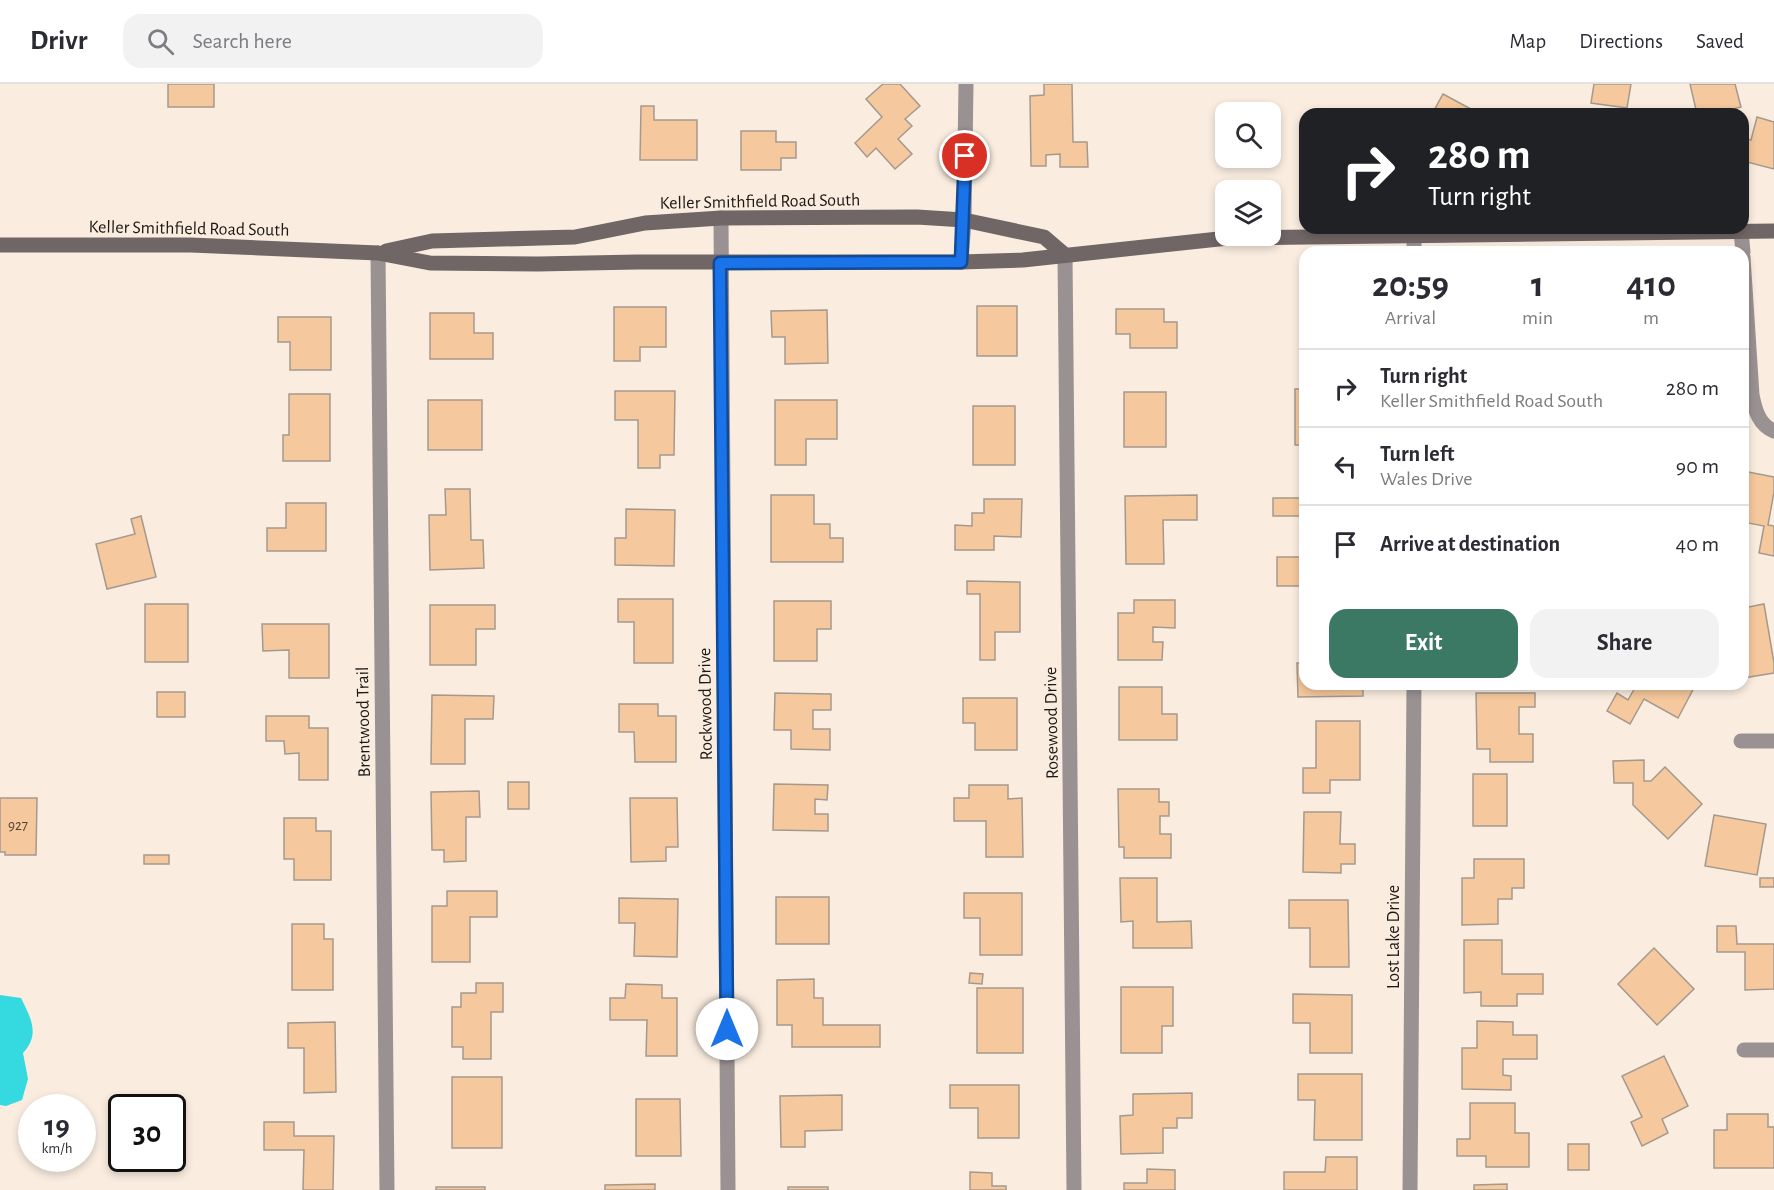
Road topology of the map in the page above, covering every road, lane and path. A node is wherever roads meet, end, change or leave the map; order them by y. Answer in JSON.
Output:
{"nodes":[{"id":1,"x":966,"y":84,"type":"edge"},
{"id":2,"x":721,"y":218,"type":"junction"},
{"id":3,"x":964,"y":220,"type":"junction"},
{"id":4,"x":1749,"y":231,"type":"edge"},
{"id":5,"x":1774,"y":231,"type":"edge"},
{"id":6,"x":1544,"y":234,"type":"edge"},
{"id":7,"x":1413,"y":236,"type":"junction"},
{"id":8,"x":0,"y":245,"type":"edge"},
{"id":9,"x":1413,"y":246,"type":"edge"},
{"id":10,"x":378,"y":253,"type":"junction"},
{"id":11,"x":1065,"y":255,"type":"junction"},
{"id":12,"x":961,"y":262,"type":"junction"},
{"id":13,"x":720,"y":263,"type":"junction"},
{"id":14,"x":1749,"y":349,"type":"edge"},
{"id":15,"x":1774,"y":431,"type":"edge"},
{"id":16,"x":1413,"y":690,"type":"edge"},
{"id":17,"x":1741,"y":741,"type":"dead end"},
{"id":18,"x":1774,"y":741,"type":"edge"},
{"id":19,"x":1744,"y":1050,"type":"dead end"},
{"id":20,"x":1774,"y":1050,"type":"edge"},
{"id":21,"x":387,"y":1190,"type":"edge"},
{"id":22,"x":728,"y":1190,"type":"edge"},
{"id":23,"x":1074,"y":1190,"type":"edge"},
{"id":24,"x":1410,"y":1190,"type":"edge"}],
"edges":[{"from":1,"to":3,"type":"street"},
{"from":2,"to":3,"type":"main road","name":"Keller Smithfield Road South"},
{"from":2,"to":10,"type":"main road","name":"Keller Smithfield Road South"},
{"from":2,"to":13,"type":"street","name":"Rockwood Drive"},
{"from":3,"to":11,"type":"main road","name":"Keller Smithfield Road South"},
{"from":3,"to":12,"type":"street"},
{"from":4,"to":5,"type":"main road","name":"Keller Smithfield Road South"},
{"from":6,"to":7,"type":"main road","name":"Keller Smithfield Road South"},
{"from":7,"to":9,"type":"street"},
{"from":7,"to":11,"type":"main road","name":"Keller Smithfield Road South"},
{"from":8,"to":10,"type":"main road","name":"Keller Smithfield Road South"},
{"from":10,"to":13,"type":"main road","name":"Keller Smithfield Road South"},
{"from":10,"to":21,"type":"street","name":"Brentwood Trail"},
{"from":11,"to":12,"type":"main road","name":"Keller Smithfield Road South"},
{"from":11,"to":23,"type":"street","name":"Rosewood Drive"},
{"from":12,"to":13,"type":"main road","name":"Keller Smithfield Road South"},
{"from":13,"to":22,"type":"street","name":"Rockwood Drive"},
{"from":14,"to":15,"type":"street"},
{"from":16,"to":24,"type":"street","name":"Lost Lake Drive"},
{"from":17,"to":18,"type":"street"},
{"from":19,"to":20,"type":"street"}]}
